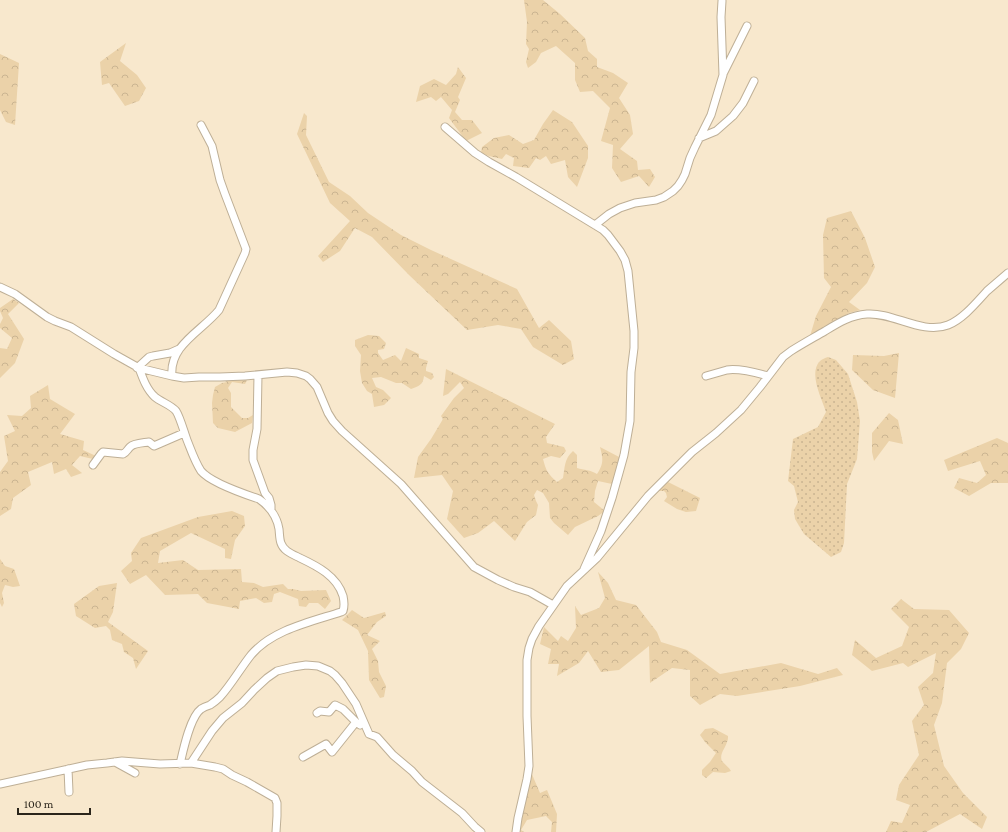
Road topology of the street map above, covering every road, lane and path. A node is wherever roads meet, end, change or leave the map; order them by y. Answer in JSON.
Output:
{"nodes":[{"id":1,"x":722,"y":1,"type":"dead end"},
{"id":2,"x":747,"y":26,"type":"dead end"},
{"id":3,"x":723,"y":75,"type":"junction"},
{"id":4,"x":754,"y":81,"type":"dead end"},
{"id":5,"x":200,"y":125,"type":"dead end"},
{"id":6,"x":445,"y":127,"type":"dead end"},
{"id":7,"x":699,"y":138,"type":"junction"},
{"id":8,"x":595,"y":225,"type":"junction"},
{"id":9,"x":1008,"y":273,"type":"edge"},
{"id":10,"x":0,"y":287,"type":"edge"},
{"id":11,"x":179,"y":349,"type":"junction"},
{"id":12,"x":138,"y":368,"type":"junction"},
{"id":13,"x":258,"y":375,"type":"junction"},
{"id":14,"x":172,"y":376,"type":"junction"},
{"id":15,"x":706,"y":376,"type":"dead end"},
{"id":16,"x":768,"y":376,"type":"junction"},
{"id":17,"x":184,"y":433,"type":"junction"},
{"id":18,"x":93,"y":465,"type":"dead end"},
{"id":19,"x":270,"y":510,"type":"junction"},
{"id":20,"x":583,"y":571,"type":"junction"},
{"id":21,"x":552,"y":605,"type":"junction"},
{"id":22,"x":317,"y":713,"type":"dead end"},
{"id":23,"x":356,"y":722,"type":"junction"},
{"id":24,"x":367,"y":728,"type":"junction"},
{"id":25,"x":303,"y":757,"type":"dead end"},
{"id":26,"x":115,"y":762,"type":"junction"},
{"id":27,"x":190,"y":763,"type":"junction"},
{"id":28,"x":180,"y":764,"type":"junction"},
{"id":29,"x":68,"y":769,"type":"junction"},
{"id":30,"x":135,"y":773,"type":"dead end"},
{"id":31,"x":0,"y":784,"type":"edge"},
{"id":32,"x":69,"y":792,"type":"dead end"},
{"id":33,"x":276,"y":832,"type":"edge"},
{"id":34,"x":482,"y":832,"type":"edge"},
{"id":35,"x":516,"y":832,"type":"edge"}],
"edges":[{"from":1,"to":3,"type":"street"},
{"from":2,"to":3,"type":"street"},
{"from":3,"to":7,"type":"street"},
{"from":4,"to":7,"type":"street"},
{"from":5,"to":11,"type":"street"},
{"from":6,"to":8,"type":"street"},
{"from":7,"to":8,"type":"street"},
{"from":8,"to":20,"type":"street"},
{"from":9,"to":16,"type":"street"},
{"from":10,"to":12,"type":"street"},
{"from":11,"to":12,"type":"street"},
{"from":11,"to":14,"type":"street"},
{"from":12,"to":14,"type":"street"},
{"from":12,"to":17,"type":"street"},
{"from":13,"to":14,"type":"street"},
{"from":13,"to":19,"type":"street"},
{"from":13,"to":21,"type":"street"},
{"from":15,"to":16,"type":"street"},
{"from":16,"to":20,"type":"street"},
{"from":17,"to":18,"type":"street"},
{"from":17,"to":19,"type":"street"},
{"from":19,"to":28,"type":"street"},
{"from":20,"to":21,"type":"street"},
{"from":21,"to":35,"type":"street"},
{"from":22,"to":23,"type":"street"},
{"from":23,"to":24,"type":"street"},
{"from":23,"to":25,"type":"street"},
{"from":24,"to":27,"type":"street"},
{"from":24,"to":34,"type":"street"},
{"from":26,"to":28,"type":"street"},
{"from":26,"to":29,"type":"street"},
{"from":26,"to":30,"type":"street"},
{"from":27,"to":28,"type":"street"},
{"from":27,"to":33,"type":"street"},
{"from":29,"to":31,"type":"street"},
{"from":29,"to":32,"type":"street"}]}
